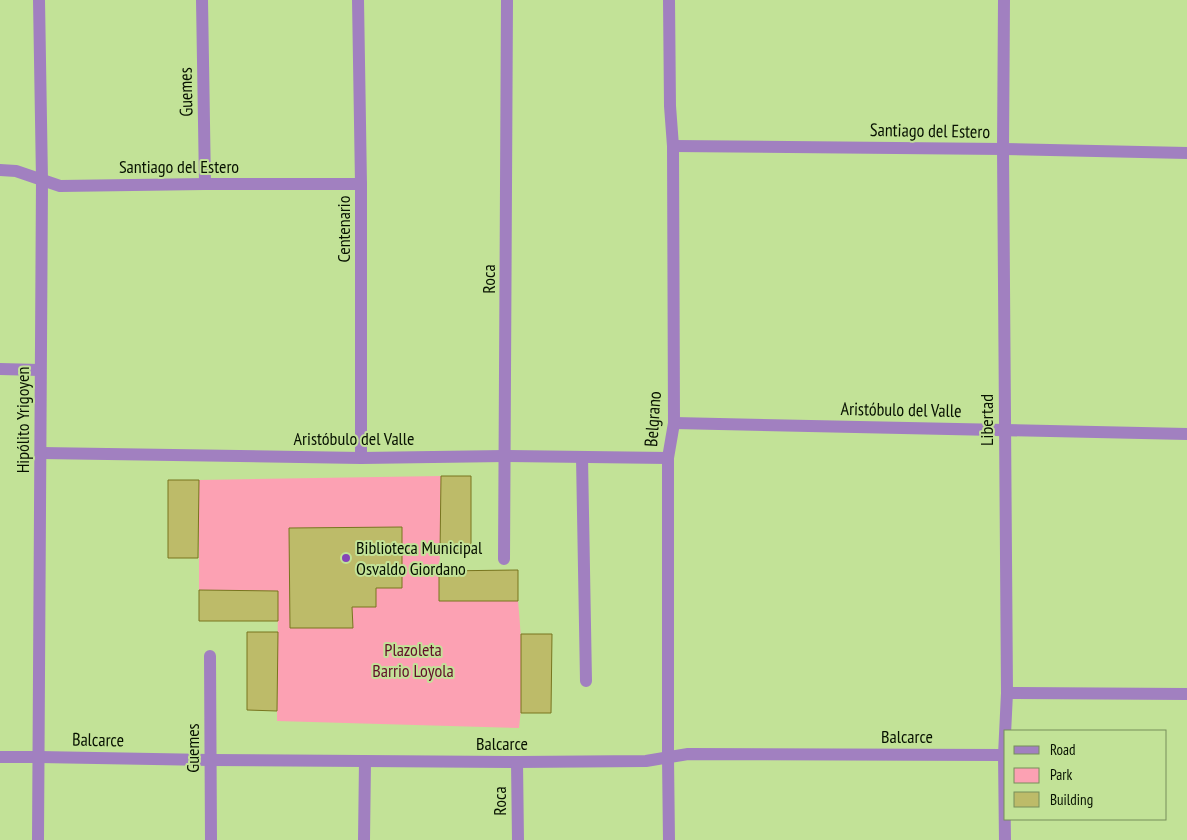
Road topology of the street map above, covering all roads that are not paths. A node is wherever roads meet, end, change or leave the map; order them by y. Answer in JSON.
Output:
{"nodes":[{"id":1,"x":39,"y":0,"type":"edge"},
{"id":2,"x":202,"y":0,"type":"edge"},
{"id":3,"x":358,"y":0,"type":"edge"},
{"id":4,"x":507,"y":0,"type":"edge"},
{"id":5,"x":669,"y":0,"type":"edge"},
{"id":6,"x":1004,"y":0,"type":"edge"},
{"id":7,"x":673,"y":146,"type":"junction"},
{"id":8,"x":1003,"y":149,"type":"junction"},
{"id":9,"x":1187,"y":152,"type":"edge"},
{"id":10,"x":0,"y":170,"type":"edge"},
{"id":11,"x":42,"y":180,"type":"junction"},
{"id":12,"x":205,"y":184,"type":"junction"},
{"id":13,"x":361,"y":184,"type":"junction"},
{"id":14,"x":0,"y":370,"type":"edge"},
{"id":15,"x":40,"y":370,"type":"junction"},
{"id":16,"x":674,"y":423,"type":"junction"},
{"id":17,"x":1005,"y":430,"type":"junction"},
{"id":18,"x":1187,"y":434,"type":"edge"},
{"id":19,"x":40,"y":453,"type":"junction"},
{"id":20,"x":505,"y":456,"type":"junction"},
{"id":21,"x":582,"y":457,"type":"junction"},
{"id":22,"x":362,"y":458,"type":"junction"},
{"id":23,"x":668,"y":458,"type":"junction"},
{"id":24,"x":504,"y":559,"type":"dead end"},
{"id":25,"x":210,"y":656,"type":"dead end"},
{"id":26,"x":586,"y":681,"type":"dead end"},
{"id":27,"x":1007,"y":693,"type":"junction"},
{"id":28,"x":1187,"y":694,"type":"edge"},
{"id":29,"x":1005,"y":730,"type":"edge"},
{"id":30,"x":1004,"y":755,"type":"edge"},
{"id":31,"x":0,"y":757,"type":"edge"},
{"id":32,"x":39,"y":757,"type":"junction"},
{"id":33,"x":668,"y":758,"type":"junction"},
{"id":34,"x":210,"y":760,"type":"junction"},
{"id":35,"x":365,"y":761,"type":"junction"},
{"id":36,"x":517,"y":762,"type":"junction"},
{"id":37,"x":1005,"y":820,"type":"edge"},
{"id":38,"x":38,"y":840,"type":"edge"},
{"id":39,"x":211,"y":840,"type":"edge"},
{"id":40,"x":364,"y":840,"type":"edge"},
{"id":41,"x":518,"y":840,"type":"edge"},
{"id":42,"x":669,"y":840,"type":"edge"},
{"id":43,"x":1005,"y":840,"type":"edge"}],
"edges":[{"from":1,"to":11,"type":"street","name":"Hipólito Yrigoyen"},
{"from":2,"to":12,"type":"street","name":"Guemes"},
{"from":3,"to":13,"type":"street","name":"Centenario"},
{"from":4,"to":20,"type":"street","name":"Roca"},
{"from":5,"to":7,"type":"street","name":"Belgrano"},
{"from":6,"to":8,"type":"street","name":"Libertad"},
{"from":7,"to":8,"type":"street","name":"Santiago del Estero"},
{"from":7,"to":16,"type":"street","name":"Belgrano"},
{"from":8,"to":9,"type":"street","name":"Santiago del Estero"},
{"from":8,"to":17,"type":"street","name":"Libertad"},
{"from":10,"to":11,"type":"street","name":"Santiago del Estero"},
{"from":11,"to":12,"type":"street","name":"Santiago del Estero"},
{"from":11,"to":15,"type":"street","name":"Hipólito Yrigoyen"},
{"from":12,"to":13,"type":"street","name":"Santiago del Estero"},
{"from":13,"to":22,"type":"street","name":"Centenario"},
{"from":14,"to":15,"type":"street"},
{"from":15,"to":19,"type":"street","name":"Hipólito Yrigoyen"},
{"from":16,"to":17,"type":"street","name":"Aristóbulo del Valle"},
{"from":16,"to":23,"type":"street","name":"Belgrano"},
{"from":17,"to":18,"type":"street","name":"Aristóbulo del Valle"},
{"from":17,"to":27,"type":"street","name":"Libertad"},
{"from":19,"to":22,"type":"street","name":"Aristóbulo del Valle"},
{"from":19,"to":32,"type":"street","name":"Hipólito Yrigoyen"},
{"from":20,"to":21,"type":"street","name":"Aristóbulo del Valle"},
{"from":20,"to":22,"type":"street","name":"Aristóbulo del Valle"},
{"from":20,"to":24,"type":"street","name":"Roca"},
{"from":21,"to":23,"type":"street","name":"Aristóbulo del Valle"},
{"from":21,"to":26,"type":"street"},
{"from":23,"to":33,"type":"street","name":"Belgrano"},
{"from":25,"to":34,"type":"street","name":"Guemes"},
{"from":27,"to":28,"type":"street"},
{"from":27,"to":29,"type":"street","name":"Libertad"},
{"from":30,"to":33,"type":"street","name":"Balcarce"},
{"from":31,"to":32,"type":"street","name":"Balcarce"},
{"from":32,"to":34,"type":"street","name":"Balcarce"},
{"from":32,"to":38,"type":"street","name":"Hipólito Yrigoyen"},
{"from":33,"to":36,"type":"street","name":"Balcarce"},
{"from":33,"to":42,"type":"street","name":"Belgrano"},
{"from":34,"to":35,"type":"street","name":"Balcarce"},
{"from":34,"to":39,"type":"street","name":"Guemes"},
{"from":35,"to":36,"type":"street","name":"Balcarce"},
{"from":35,"to":40,"type":"street"},
{"from":36,"to":41,"type":"street","name":"Roca"},
{"from":37,"to":43,"type":"street","name":"Libertad"}]}
